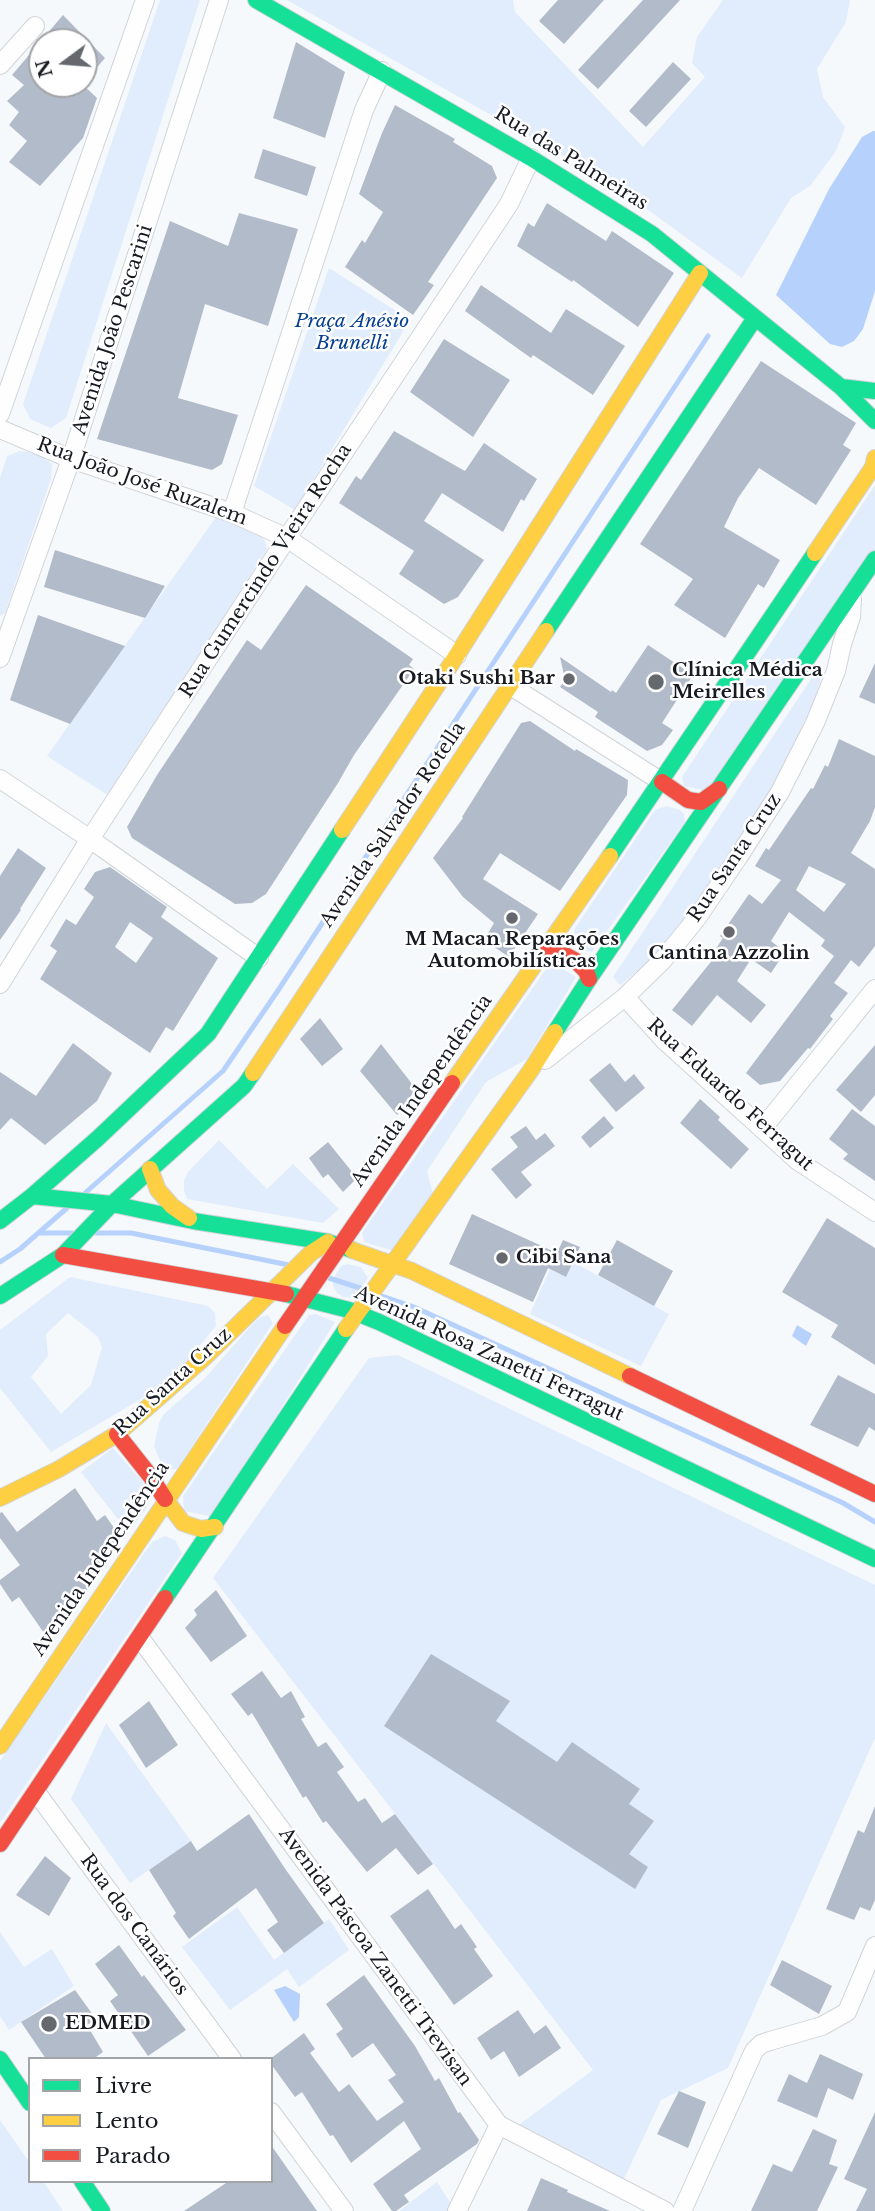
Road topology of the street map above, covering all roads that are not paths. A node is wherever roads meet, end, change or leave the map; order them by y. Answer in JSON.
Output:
{"nodes":[{"id":1,"x":145,"y":0,"type":"edge"},
{"id":2,"x":219,"y":0,"type":"edge"},
{"id":3,"x":256,"y":0,"type":"edge"},
{"id":4,"x":34,"y":26,"type":"dead end"},
{"id":5,"x":0,"y":65,"type":"edge"},
{"id":6,"x":382,"y":71,"type":"junction"},
{"id":7,"x":531,"y":158,"type":"junction"},
{"id":8,"x":700,"y":274,"type":"junction"},
{"id":9,"x":755,"y":318,"type":"junction"},
{"id":10,"x":841,"y":387,"type":"junction"},
{"id":11,"x":875,"y":391,"type":"edge"},
{"id":12,"x":0,"y":414,"type":"edge"},
{"id":13,"x":875,"y":421,"type":"edge"},
{"id":14,"x":0,"y":429,"type":"edge"},
{"id":15,"x":875,"y":458,"type":"edge"},
{"id":16,"x":71,"y":459,"type":"junction"},
{"id":17,"x":232,"y":513,"type":"junction"},
{"id":18,"x":286,"y":538,"type":"junction"},
{"id":19,"x":875,"y":559,"type":"edge"},
{"id":20,"x":853,"y":590,"type":"junction"},
{"id":21,"x":2,"y":649,"type":"edge"},
{"id":22,"x":457,"y":655,"type":"junction"},
{"id":23,"x":511,"y":686,"type":"junction"},
{"id":24,"x":0,"y":779,"type":"edge"},
{"id":25,"x":662,"y":782,"type":"junction"},
{"id":26,"x":719,"y":789,"type":"junction"},
{"id":27,"x":90,"y":839,"type":"junction"},
{"id":28,"x":544,"y":953,"type":"junction"},
{"id":29,"x":259,"y":958,"type":"junction"},
{"id":30,"x":589,"y":979,"type":"junction"},
{"id":31,"x":0,"y":984,"type":"edge"},
{"id":32,"x":875,"y":989,"type":"edge"},
{"id":33,"x":625,"y":996,"type":"junction"},
{"id":34,"x":531,"y":1070,"type":"junction"},
{"id":35,"x":762,"y":1129,"type":"junction"},
{"id":36,"x":150,"y":1169,"type":"junction"},
{"id":37,"x":32,"y":1196,"type":"junction"},
{"id":38,"x":112,"y":1204,"type":"junction"},
{"id":39,"x":875,"y":1212,"type":"edge"},
{"id":40,"x":0,"y":1221,"type":"edge"},
{"id":41,"x":193,"y":1221,"type":"junction"},
{"id":42,"x":334,"y":1244,"type":"junction"},
{"id":43,"x":63,"y":1255,"type":"junction"},
{"id":44,"x":392,"y":1264,"type":"junction"},
{"id":45,"x":209,"y":1280,"type":"junction"},
{"id":46,"x":272,"y":1291,"type":"junction"},
{"id":47,"x":0,"y":1296,"type":"edge"},
{"id":48,"x":304,"y":1298,"type":"junction"},
{"id":49,"x":259,"y":1304,"type":"junction"},
{"id":50,"x":357,"y":1313,"type":"junction"},
{"id":51,"x":290,"y":1318,"type":"junction"},
{"id":52,"x":117,"y":1434,"type":"junction"},
{"id":53,"x":875,"y":1494,"type":"edge"},
{"id":54,"x":0,"y":1498,"type":"edge"},
{"id":55,"x":166,"y":1499,"type":"junction"},
{"id":56,"x":215,"y":1527,"type":"junction"},
{"id":57,"x":875,"y":1559,"type":"edge"},
{"id":58,"x":140,"y":1638,"type":"junction"},
{"id":59,"x":0,"y":1746,"type":"edge"},
{"id":60,"x":36,"y":1792,"type":"junction"},
{"id":61,"x":0,"y":1844,"type":"edge"},
{"id":62,"x":875,"y":1946,"type":"edge"},
{"id":63,"x":231,"y":2057,"type":"edge"},
{"id":64,"x":0,"y":2059,"type":"edge"},
{"id":65,"x":28,"y":2100,"type":"edge"},
{"id":66,"x":273,"y":2115,"type":"edge"},
{"id":67,"x":499,"y":2125,"type":"junction"},
{"id":68,"x":83,"y":2183,"type":"edge"},
{"id":69,"x":102,"y":2211,"type":"edge"},
{"id":70,"x":344,"y":2211,"type":"edge"},
{"id":71,"x":457,"y":2211,"type":"edge"},
{"id":72,"x":665,"y":2211,"type":"edge"},
{"id":73,"x":682,"y":2211,"type":"edge"}],
"edges":[{"from":1,"to":12,"type":"street"},
{"from":2,"to":16,"type":"street","name":"Avenida João Pescarini"},
{"from":3,"to":6,"type":"main road","name":"Rua das Palmeiras"},
{"from":4,"to":5,"type":"street"},
{"from":6,"to":7,"type":"main road","name":"Rua das Palmeiras"},
{"from":6,"to":17,"type":"street"},
{"from":7,"to":8,"type":"main road","name":"Rua das Palmeiras"},
{"from":7,"to":18,"type":"street","name":"Rua Gumercindo Vieira Rocha"},
{"from":8,"to":9,"type":"main road","name":"Rua das Palmeiras"},
{"from":8,"to":22,"type":"main road","name":"Avenida Salvador Rotella"},
{"from":9,"to":10,"type":"main road","name":"Rua das Palmeiras"},
{"from":9,"to":23,"type":"main road","name":"Avenida Salvador Rotella"},
{"from":10,"to":11,"type":"main road"},
{"from":10,"to":13,"type":"main road","name":"Rua das Palmeiras"},
{"from":14,"to":16,"type":"street","name":"Rua João José Ruzalem"},
{"from":15,"to":25,"type":"main road","name":"Avenida Independência"},
{"from":16,"to":17,"type":"street","name":"Rua João José Ruzalem"},
{"from":16,"to":21,"type":"street","name":"Avenida João Pescarini"},
{"from":17,"to":18,"type":"street","name":"Rua João José Ruzalem"},
{"from":18,"to":22,"type":"street","name":"Rua João José Ruzalem"},
{"from":18,"to":27,"type":"street","name":"Rua Gumercindo Vieira Rocha"},
{"from":19,"to":20,"type":"main road"},
{"from":20,"to":26,"type":"main road"},
{"from":20,"to":33,"type":"street","name":"Rua Santa Cruz"},
{"from":22,"to":29,"type":"main road","name":"Avenida Salvador Rotella"},
{"from":23,"to":25,"type":"street"},
{"from":23,"to":36,"type":"main road","name":"Avenida Salvador Rotella"},
{"from":24,"to":27,"type":"street"},
{"from":25,"to":26,"type":"main road"},
{"from":25,"to":28,"type":"main road","name":"Avenida Independência"},
{"from":26,"to":30,"type":"main road"},
{"from":27,"to":29,"type":"street"},
{"from":27,"to":31,"type":"street","name":"Rua Gumercindo Vieira Rocha"},
{"from":28,"to":30,"type":"main road"},
{"from":28,"to":42,"type":"main road","name":"Avenida Independência"},
{"from":29,"to":37,"type":"main road","name":"Avenida Salvador Rotella"},
{"from":30,"to":34,"type":"main road"},
{"from":32,"to":35,"type":"street"},
{"from":33,"to":34,"type":"street","name":"Rua Santa Cruz"},
{"from":33,"to":35,"type":"street","name":"Rua Eduardo Ferragut"},
{"from":34,"to":44,"type":"main road"},
{"from":35,"to":39,"type":"street","name":"Rua Eduardo Ferragut"},
{"from":36,"to":38,"type":"main road","name":"Avenida Salvador Rotella"},
{"from":36,"to":41,"type":"main road"},
{"from":37,"to":38,"type":"main road","name":"Avenida Rosa Zanetti Ferragut"},
{"from":37,"to":40,"type":"main road","name":"Avenida Salvador Rotella"},
{"from":38,"to":41,"type":"main road","name":"Avenida Rosa Zanetti Ferragut"},
{"from":38,"to":43,"type":"main road","name":"Avenida Salvador Rotella"},
{"from":41,"to":42,"type":"main road","name":"Avenida Rosa Zanetti Ferragut"},
{"from":42,"to":44,"type":"main road","name":"Avenida Rosa Zanetti Ferragut"},
{"from":42,"to":46,"type":"main road","name":"Rua Santa Cruz"},
{"from":42,"to":48,"type":"main road","name":"Avenida Independência"},
{"from":43,"to":45,"type":"main road","name":"Avenida Rosa Zanetti Ferragut"},
{"from":43,"to":47,"type":"main road","name":"Avenida Salvador Rotella"},
{"from":44,"to":50,"type":"main road"},
{"from":44,"to":53,"type":"main road","name":"Avenida Rosa Zanetti Ferragut"},
{"from":45,"to":46,"type":"main road","name":"Avenida Rosa Zanetti Ferragut"},
{"from":45,"to":49,"type":"main road"},
{"from":46,"to":48,"type":"main road","name":"Avenida Rosa Zanetti Ferragut"},
{"from":46,"to":49,"type":"main road","name":"Rua Santa Cruz"},
{"from":48,"to":50,"type":"main road","name":"Avenida Rosa Zanetti Ferragut"},
{"from":48,"to":51,"type":"main road","name":"Avenida Independência"},
{"from":49,"to":51,"type":"main road"},
{"from":49,"to":52,"type":"main road","name":"Rua Santa Cruz"},
{"from":50,"to":56,"type":"main road"},
{"from":50,"to":57,"type":"main road","name":"Avenida Rosa Zanetti Ferragut"},
{"from":51,"to":55,"type":"main road","name":"Avenida Independência"},
{"from":52,"to":54,"type":"main road","name":"Rua Santa Cruz"},
{"from":52,"to":55,"type":"main road"},
{"from":55,"to":56,"type":"main road"},
{"from":55,"to":59,"type":"main road","name":"Avenida Independência"},
{"from":56,"to":58,"type":"main road"},
{"from":58,"to":60,"type":"main road"},
{"from":58,"to":67,"type":"street","name":"Avenida Páscoa Zanetti Trevisan"},
{"from":60,"to":61,"type":"main road"},
{"from":60,"to":63,"type":"street","name":"Rua dos Canários"},
{"from":62,"to":73,"type":"street"},
{"from":64,"to":65,"type":"main road"},
{"from":66,"to":70,"type":"street"},
{"from":67,"to":71,"type":"street"},
{"from":67,"to":72,"type":"street","name":"Avenida Páscoa Zanetti Trevisan"},
{"from":68,"to":69,"type":"main road"}]}
